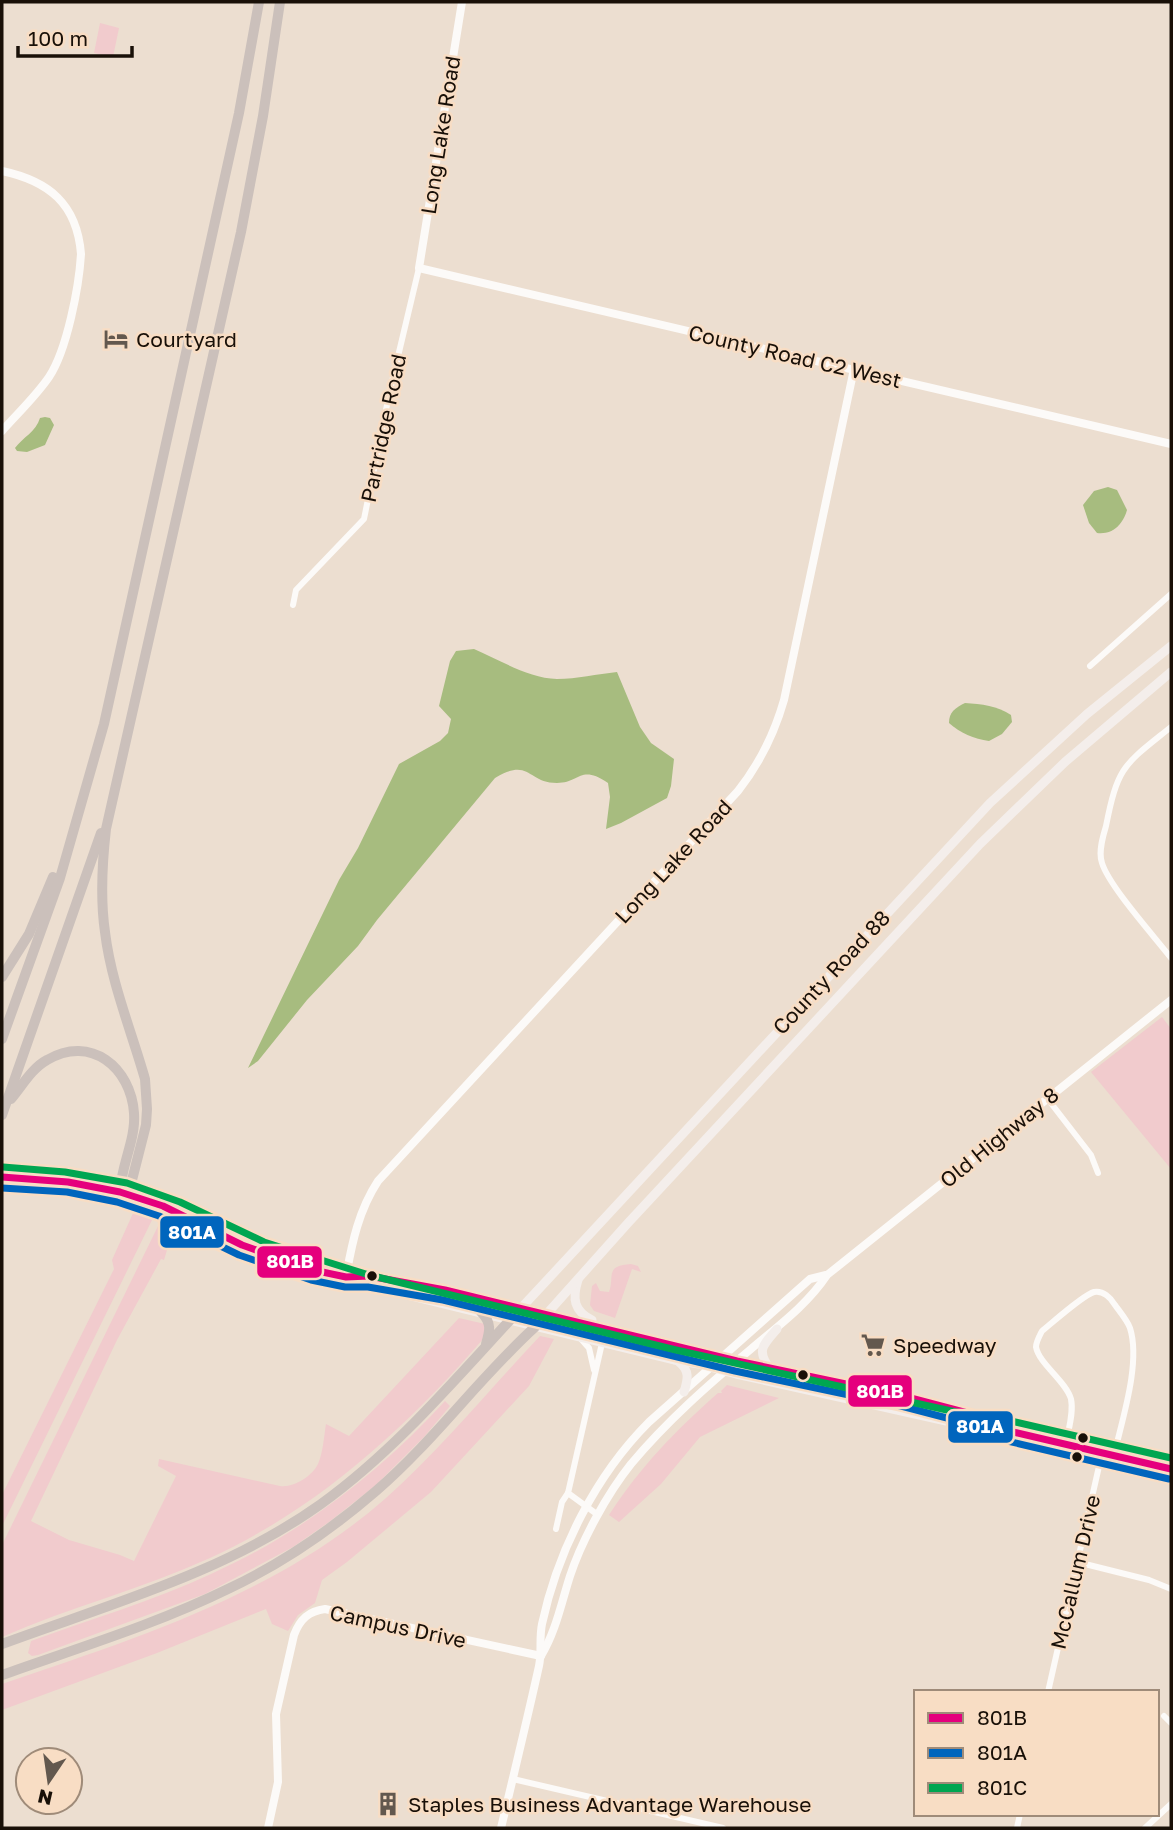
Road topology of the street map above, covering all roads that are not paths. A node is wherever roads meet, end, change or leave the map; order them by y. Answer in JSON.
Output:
{"nodes":[{"id":1,"x":259,"y":2,"type":"edge"},
{"id":2,"x":280,"y":2,"type":"edge"},
{"id":3,"x":462,"y":2,"type":"edge"},
{"id":4,"x":2,"y":171,"type":"edge"},
{"id":5,"x":419,"y":268,"type":"junction"},
{"id":6,"x":854,"y":369,"type":"junction"},
{"id":7,"x":2,"y":431,"type":"edge"},
{"id":8,"x":1171,"y":444,"type":"edge"},
{"id":9,"x":1171,"y":594,"type":"edge"},
{"id":10,"x":293,"y":605,"type":"dead end"},
{"id":11,"x":1171,"y":646,"type":"edge"},
{"id":12,"x":1090,"y":666,"type":"dead end"},
{"id":13,"x":1171,"y":672,"type":"edge"},
{"id":14,"x":1171,"y":727,"type":"edge"},
{"id":15,"x":85,"y":793,"type":"junction"},
{"id":16,"x":113,"y":800,"type":"junction"},
{"id":17,"x":1171,"y":958,"type":"edge"},
{"id":18,"x":2,"y":977,"type":"edge"},
{"id":19,"x":1171,"y":1000,"type":"edge"},
{"id":20,"x":2,"y":1039,"type":"edge"},
{"id":21,"x":1047,"y":1098,"type":"junction"},
{"id":22,"x":3,"y":1111,"type":"edge"},
{"id":23,"x":1098,"y":1173,"type":"dead end"},
{"id":24,"x":2,"y":1177,"type":"edge"},
{"id":25,"x":120,"y":1192,"type":"junction"},
{"id":26,"x":827,"y":1275,"type":"junction"},
{"id":27,"x":345,"y":1277,"type":"junction"},
{"id":28,"x":580,"y":1277,"type":"junction"},
{"id":29,"x":520,"y":1307,"type":"junction"},
{"id":30,"x":481,"y":1312,"type":"junction"},
{"id":31,"x":547,"y":1313,"type":"junction"},
{"id":32,"x":511,"y":1319,"type":"junction"},
{"id":33,"x":535,"y":1326,"type":"junction"},
{"id":34,"x":603,"y":1327,"type":"junction"},
{"id":35,"x":777,"y":1329,"type":"junction"},
{"id":36,"x":578,"y":1336,"type":"junction"},
{"id":37,"x":602,"y":1343,"type":"junction"},
{"id":38,"x":485,"y":1346,"type":"junction"},
{"id":39,"x":721,"y":1357,"type":"junction"},
{"id":40,"x":674,"y":1360,"type":"junction"},
{"id":41,"x":737,"y":1361,"type":"junction"},
{"id":42,"x":711,"y":1368,"type":"junction"},
{"id":43,"x":770,"y":1369,"type":"junction"},
{"id":44,"x":725,"y":1371,"type":"junction"},
{"id":45,"x":594,"y":1379,"type":"junction"},
{"id":46,"x":684,"y":1392,"type":"junction"},
{"id":47,"x":1005,"y":1430,"type":"junction"},
{"id":48,"x":1066,"y":1444,"type":"junction"},
{"id":49,"x":1102,"y":1453,"type":"junction"},
{"id":50,"x":1114,"y":1455,"type":"junction"},
{"id":51,"x":1171,"y":1469,"type":"edge"},
{"id":52,"x":568,"y":1493,"type":"junction"},
{"id":53,"x":587,"y":1507,"type":"junction"},
{"id":54,"x":598,"y":1515,"type":"junction"},
{"id":55,"x":556,"y":1529,"type":"dead end"},
{"id":56,"x":1077,"y":1562,"type":"junction"},
{"id":57,"x":1171,"y":1589,"type":"edge"},
{"id":58,"x":2,"y":1644,"type":"edge"},
{"id":59,"x":541,"y":1656,"type":"junction"},
{"id":60,"x":2,"y":1675,"type":"edge"},
{"id":61,"x":1048,"y":1690,"type":"edge"},
{"id":62,"x":1164,"y":1716,"type":"dead end"},
{"id":63,"x":1171,"y":1723,"type":"edge"},
{"id":64,"x":513,"y":1779,"type":"junction"},
{"id":65,"x":1158,"y":1816,"type":"edge"},
{"id":66,"x":268,"y":1828,"type":"edge"},
{"id":67,"x":501,"y":1828,"type":"edge"},
{"id":68,"x":723,"y":1828,"type":"edge"},
{"id":69,"x":1144,"y":1828,"type":"edge"}],
"edges":[{"from":1,"to":15,"type":"highway"},
{"from":2,"to":16,"type":"highway"},
{"from":3,"to":5,"type":"street","name":"Long Lake Road"},
{"from":4,"to":7,"type":"street"},
{"from":5,"to":6,"type":"street","name":"County Road C2 West"},
{"from":5,"to":10,"type":"street","name":"Partridge Road"},
{"from":6,"to":8,"type":"street","name":"County Road C2 West"},
{"from":6,"to":27,"type":"street","name":"Long Lake Road"},
{"from":9,"to":12,"type":"street"},
{"from":11,"to":29,"type":"main road","name":"County Road 88"},
{"from":13,"to":28,"type":"main road","name":"County Road 88"},
{"from":14,"to":17,"type":"street"},
{"from":15,"to":18,"type":"highway"},
{"from":15,"to":20,"type":"highway"},
{"from":16,"to":22,"type":"highway"},
{"from":16,"to":25,"type":"highway"},
{"from":19,"to":21,"type":"street","name":"Old Highway 8"},
{"from":21,"to":23,"type":"street"},
{"from":21,"to":26,"type":"street","name":"Old Highway 8"},
{"from":22,"to":25,"type":"highway"},
{"from":24,"to":25,"type":"main road"},
{"from":25,"to":27,"type":"main road"},
{"from":26,"to":35,"type":"street","name":"Old Highway 8"},
{"from":26,"to":39,"type":"street","name":"Old Highway 8"},
{"from":27,"to":29,"type":"main road"},
{"from":27,"to":30,"type":"main road"},
{"from":28,"to":31,"type":"main road","name":"County Road 88"},
{"from":28,"to":34,"type":"main road"},
{"from":29,"to":31,"type":"main road"},
{"from":29,"to":32,"type":"main road","name":"County Road 88"},
{"from":30,"to":32,"type":"main road"},
{"from":30,"to":38,"type":"highway"},
{"from":31,"to":33,"type":"main road","name":"County Road 88"},
{"from":31,"to":34,"type":"main road"},
{"from":32,"to":33,"type":"main road"},
{"from":32,"to":38,"type":"highway"},
{"from":33,"to":36,"type":"main road"},
{"from":33,"to":60,"type":"highway"},
{"from":34,"to":39,"type":"main road"},
{"from":35,"to":41,"type":"street","name":"Old Highway 8"},
{"from":35,"to":43,"type":"main road"},
{"from":36,"to":37,"type":"main road"},
{"from":36,"to":45,"type":"street"},
{"from":37,"to":40,"type":"main road"},
{"from":37,"to":45,"type":"street"},
{"from":38,"to":58,"type":"highway"},
{"from":39,"to":41,"type":"main road"},
{"from":39,"to":42,"type":"street","name":"Old Highway 8"},
{"from":40,"to":42,"type":"main road"},
{"from":40,"to":46,"type":"main road"},
{"from":41,"to":43,"type":"main road"},
{"from":41,"to":44,"type":"street","name":"Old Highway 8"},
{"from":42,"to":44,"type":"main road"},
{"from":42,"to":46,"type":"street","name":"Old Highway 8"},
{"from":43,"to":47,"type":"main road"},
{"from":44,"to":47,"type":"main road"},
{"from":44,"to":54,"type":"street","name":"Old Highway 8"},
{"from":45,"to":52,"type":"street"},
{"from":46,"to":53,"type":"street","name":"Old Highway 8"},
{"from":47,"to":48,"type":"main road"},
{"from":48,"to":49,"type":"main road"},
{"from":48,"to":50,"type":"street"},
{"from":49,"to":50,"type":"main road"},
{"from":49,"to":56,"type":"street","name":"McCallum Drive"},
{"from":50,"to":51,"type":"main road"},
{"from":52,"to":53,"type":"street"},
{"from":52,"to":55,"type":"street"},
{"from":53,"to":54,"type":"street"},
{"from":53,"to":59,"type":"street","name":"Old Highway 8"},
{"from":54,"to":59,"type":"street","name":"Old Highway 8"},
{"from":56,"to":57,"type":"street"},
{"from":56,"to":61,"type":"street","name":"McCallum Drive"},
{"from":59,"to":64,"type":"street"},
{"from":59,"to":66,"type":"street","name":"Campus Drive"},
{"from":62,"to":63,"type":"street"},
{"from":64,"to":67,"type":"street"},
{"from":64,"to":68,"type":"street"},
{"from":65,"to":69,"type":"street"}]}
